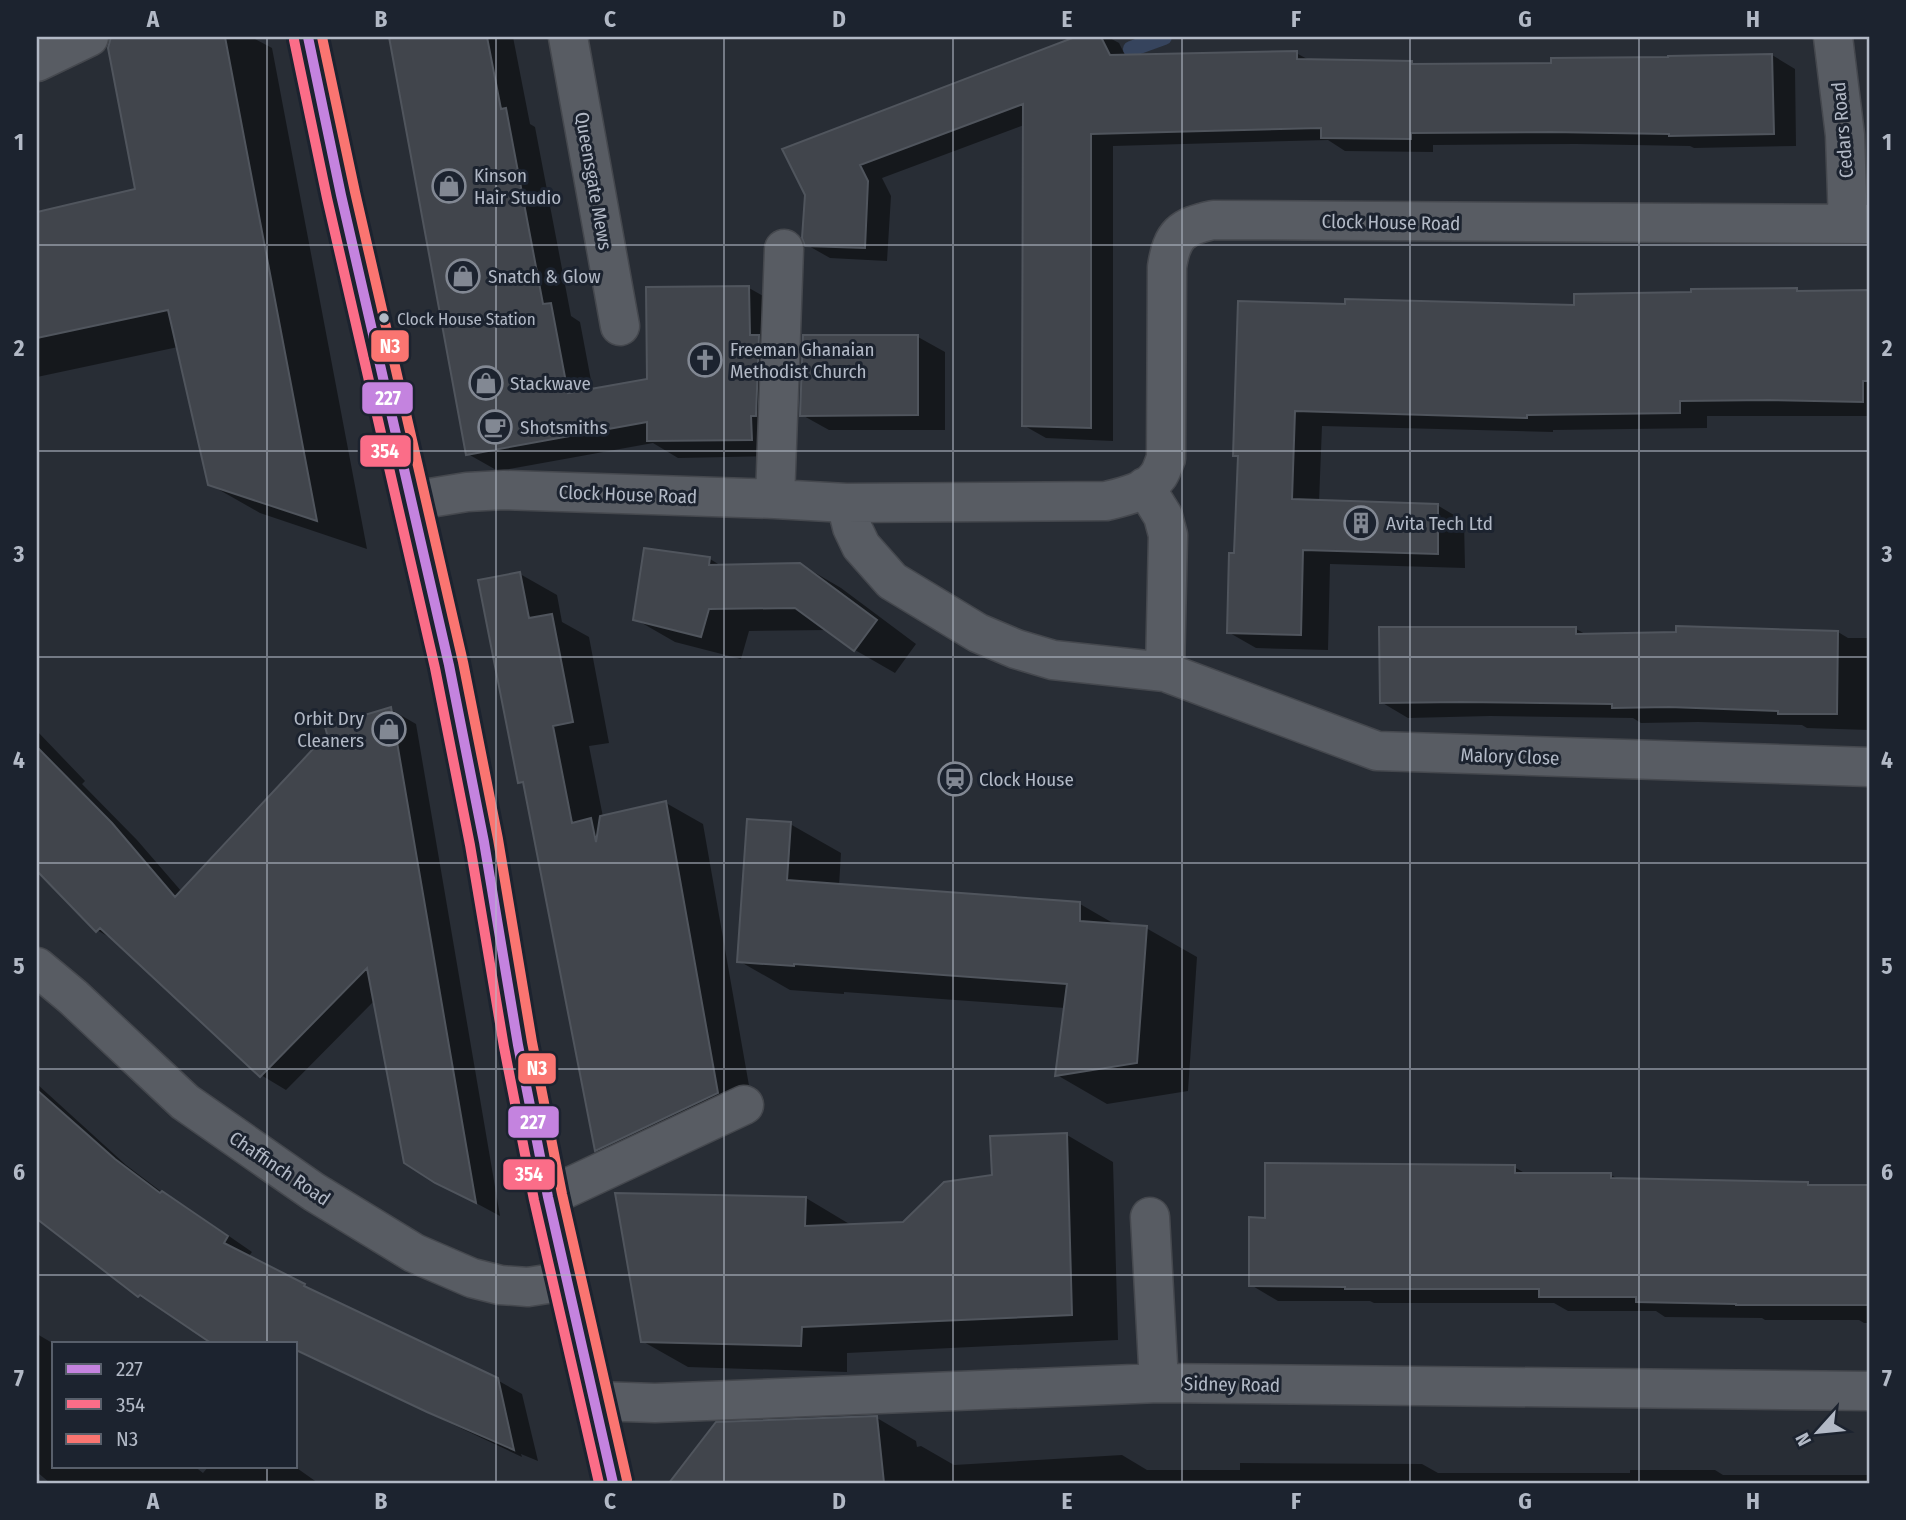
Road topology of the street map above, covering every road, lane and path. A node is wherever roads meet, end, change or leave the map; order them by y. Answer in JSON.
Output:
{"nodes":[{"id":1,"x":89,"y":37,"type":"edge"},
{"id":2,"x":308,"y":37,"type":"edge"},
{"id":3,"x":568,"y":37,"type":"edge"},
{"id":4,"x":1833,"y":37,"type":"edge"},
{"id":5,"x":37,"y":62,"type":"edge"},
{"id":6,"x":1859,"y":224,"type":"edge"},
{"id":7,"x":784,"y":249,"type":"dead end"},
{"id":8,"x":620,"y":326,"type":"dead end"},
{"id":9,"x":1145,"y":486,"type":"junction"},
{"id":10,"x":775,"y":499,"type":"junction"},
{"id":11,"x":411,"y":501,"type":"junction"},
{"id":12,"x":846,"y":503,"type":"junction"},
{"id":13,"x":1165,"y":672,"type":"junction"},
{"id":14,"x":1869,"y":767,"type":"edge"},
{"id":15,"x":37,"y":967,"type":"edge"},
{"id":16,"x":744,"y":1105,"type":"dead end"},
{"id":17,"x":548,"y":1198,"type":"junction"},
{"id":18,"x":1150,"y":1217,"type":"dead end"},
{"id":19,"x":566,"y":1281,"type":"junction"},
{"id":20,"x":1159,"y":1383,"type":"junction"},
{"id":21,"x":1869,"y":1391,"type":"edge"},
{"id":22,"x":595,"y":1401,"type":"junction"},
{"id":23,"x":613,"y":1483,"type":"edge"}],
"edges":[{"from":1,"to":5,"type":"street"},
{"from":2,"to":11,"type":"main road"},
{"from":3,"to":8,"type":"street","name":"Queensgate Mews"},
{"from":4,"to":6,"type":"street","name":"Cedars Road"},
{"from":6,"to":9,"type":"street","name":"Clock House Road"},
{"from":7,"to":10,"type":"street"},
{"from":9,"to":12,"type":"street","name":"Clock House Road"},
{"from":9,"to":13,"type":"street"},
{"from":10,"to":11,"type":"street","name":"Clock House Road"},
{"from":10,"to":12,"type":"street","name":"Clock House Road"},
{"from":11,"to":17,"type":"main road"},
{"from":12,"to":13,"type":"street"},
{"from":13,"to":14,"type":"street","name":"Malory Close"},
{"from":15,"to":19,"type":"street","name":"Chaffinch Road"},
{"from":16,"to":17,"type":"street"},
{"from":17,"to":19,"type":"main road"},
{"from":18,"to":20,"type":"street"},
{"from":19,"to":22,"type":"main road"},
{"from":20,"to":21,"type":"street","name":"Sidney Road"},
{"from":20,"to":22,"type":"street","name":"Sidney Road"},
{"from":22,"to":23,"type":"main road"}]}
